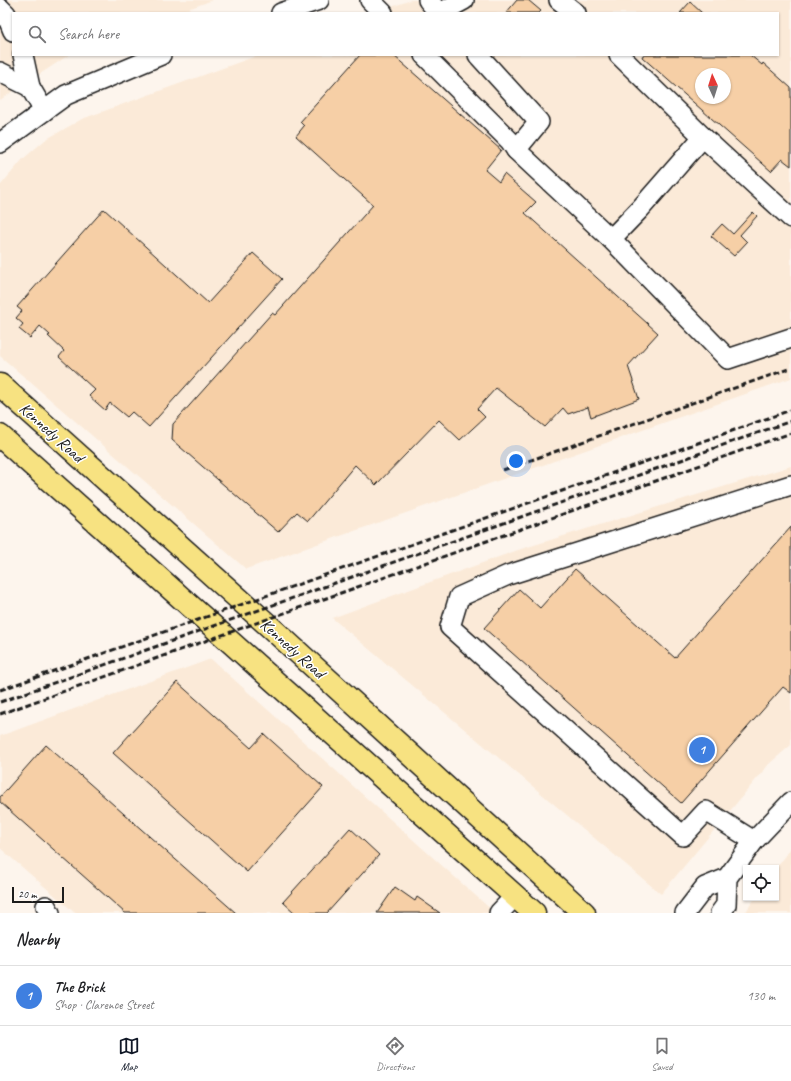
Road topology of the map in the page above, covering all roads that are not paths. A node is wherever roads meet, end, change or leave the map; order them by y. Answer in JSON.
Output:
{"nodes":[{"id":1,"x":319,"y":0,"type":"edge"},
{"id":2,"x":370,"y":0,"type":"edge"},
{"id":3,"x":428,"y":0,"type":"edge"},
{"id":4,"x":464,"y":0,"type":"edge"},
{"id":5,"x":559,"y":0,"type":"edge"},
{"id":6,"x":0,"y":8,"type":"edge"},
{"id":7,"x":285,"y":12,"type":"edge"},
{"id":8,"x":382,"y":12,"type":"edge"},
{"id":9,"x":439,"y":12,"type":"edge"},
{"id":10,"x":442,"y":12,"type":"edge"},
{"id":11,"x":575,"y":12,"type":"edge"},
{"id":12,"x":12,"y":29,"type":"edge"},
{"id":13,"x":23,"y":56,"type":"edge"},
{"id":14,"x":159,"y":56,"type":"edge"},
{"id":15,"x":425,"y":56,"type":"edge"},
{"id":16,"x":479,"y":56,"type":"edge"},
{"id":17,"x":620,"y":56,"type":"edge"},
{"id":18,"x":0,"y":72,"type":"edge"},
{"id":19,"x":30,"y":87,"type":"junction"},
{"id":20,"x":44,"y":111,"type":"junction"},
{"id":21,"x":703,"y":136,"type":"junction"},
{"id":22,"x":0,"y":143,"type":"edge"},
{"id":23,"x":516,"y":150,"type":"junction"},
{"id":24,"x":791,"y":218,"type":"edge"},
{"id":25,"x":611,"y":240,"type":"junction"},
{"id":26,"x":791,"y":338,"type":"edge"},
{"id":27,"x":0,"y":385,"type":"edge"},
{"id":28,"x":0,"y":436,"type":"edge"},
{"id":29,"x":791,"y":485,"type":"edge"},
{"id":30,"x":791,"y":802,"type":"edge"},
{"id":31,"x":754,"y":841,"type":"junction"},
{"id":32,"x":727,"y":878,"type":"junction"},
{"id":33,"x":515,"y":896,"type":"junction"},
{"id":34,"x":499,"y":913,"type":"edge"},
{"id":35,"x":534,"y":913,"type":"edge"},
{"id":36,"x":584,"y":913,"type":"edge"},
{"id":37,"x":685,"y":913,"type":"edge"},
{"id":38,"x":720,"y":913,"type":"edge"}],
"edges":[{"from":1,"to":7,"type":"street"},
{"from":2,"to":8,"type":"street"},
{"from":3,"to":9,"type":"street"},
{"from":4,"to":10,"type":"street"},
{"from":5,"to":11,"type":"street"},
{"from":6,"to":12,"type":"street"},
{"from":13,"to":19,"type":"street"},
{"from":14,"to":20,"type":"street"},
{"from":15,"to":23,"type":"street"},
{"from":16,"to":23,"type":"street"},
{"from":17,"to":21,"type":"street"},
{"from":18,"to":19,"type":"street"},
{"from":19,"to":20,"type":"street"},
{"from":20,"to":22,"type":"street"},
{"from":21,"to":24,"type":"street"},
{"from":21,"to":25,"type":"street"},
{"from":23,"to":25,"type":"street"},
{"from":25,"to":26,"type":"street"},
{"from":27,"to":36,"type":"main road","name":"Kennedy Road"},
{"from":28,"to":33,"type":"main road"},
{"from":29,"to":31,"type":"street"},
{"from":30,"to":31,"type":"street"},
{"from":31,"to":32,"type":"street"},
{"from":32,"to":37,"type":"street"},
{"from":32,"to":38,"type":"street"},
{"from":33,"to":34,"type":"street"},
{"from":33,"to":35,"type":"main road"}]}
